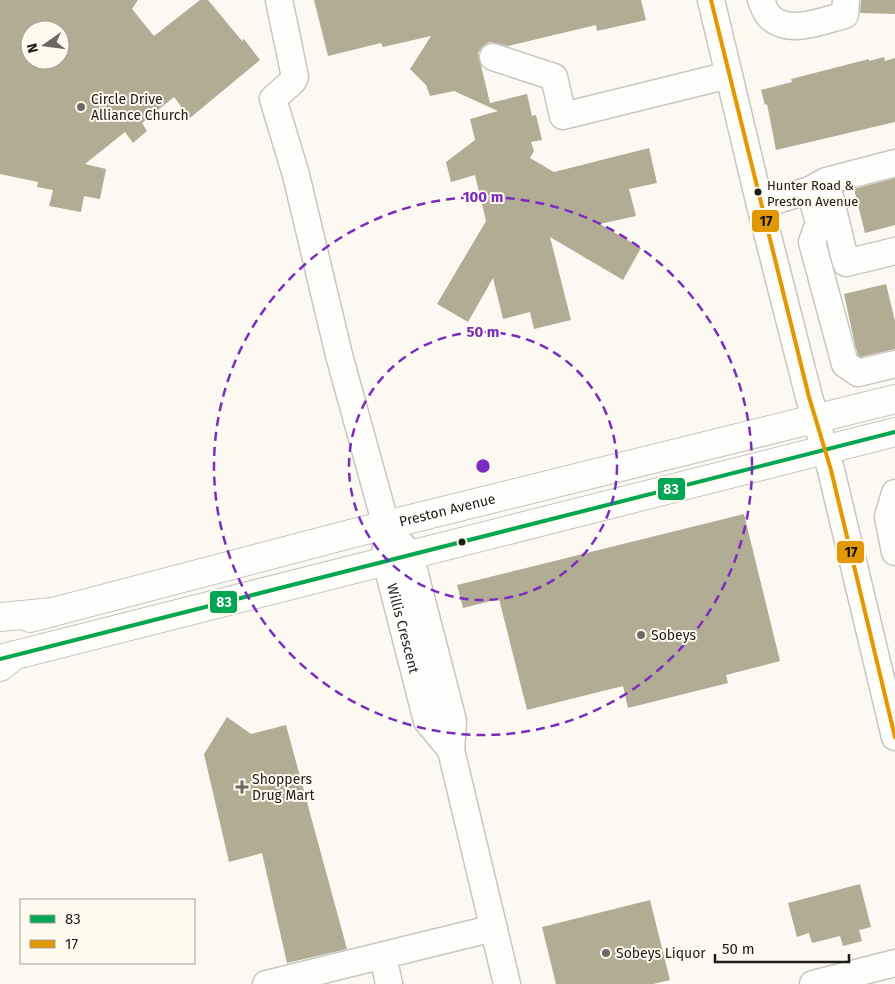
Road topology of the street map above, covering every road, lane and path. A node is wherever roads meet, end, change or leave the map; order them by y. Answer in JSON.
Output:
{"nodes":[{"id":1,"x":278,"y":0,"type":"edge"},
{"id":2,"x":761,"y":0,"type":"edge"},
{"id":3,"x":846,"y":0,"type":"edge"},
{"id":4,"x":719,"y":2,"type":"edge"},
{"id":5,"x":493,"y":57,"type":"dead end"},
{"id":6,"x":729,"y":75,"type":"junction"},
{"id":7,"x":895,"y":163,"type":"edge"},
{"id":8,"x":818,"y":186,"type":"junction"},
{"id":9,"x":760,"y":205,"type":"junction"},
{"id":10,"x":895,"y":251,"type":"edge"},
{"id":11,"x":895,"y":364,"type":"edge"},
{"id":12,"x":895,"y":399,"type":"edge"},
{"id":13,"x":816,"y":419,"type":"junction"},
{"id":14,"x":895,"y":432,"type":"edge"},
{"id":15,"x":824,"y":448,"type":"junction"},
{"id":16,"x":893,"y":500,"type":"edge"},
{"id":17,"x":385,"y":527,"type":"junction"},
{"id":18,"x":895,"y":552,"type":"edge"},
{"id":19,"x":398,"y":558,"type":"junction"},
{"id":20,"x":53,"y":612,"type":"junction"},
{"id":21,"x":0,"y":617,"type":"edge"},
{"id":22,"x":0,"y":626,"type":"edge"},
{"id":23,"x":5,"y":660,"type":"edge"},
{"id":24,"x":888,"y":677,"type":"edge"},
{"id":25,"x":895,"y":737,"type":"edge"},
{"id":26,"x":494,"y":928,"type":"junction"},
{"id":27,"x":383,"y":956,"type":"junction"},
{"id":28,"x":895,"y":964,"type":"edge"},
{"id":29,"x":266,"y":984,"type":"edge"},
{"id":30,"x":389,"y":984,"type":"edge"},
{"id":31,"x":507,"y":984,"type":"edge"},
{"id":32,"x":813,"y":984,"type":"edge"}],
"edges":[{"from":1,"to":17,"type":"street","name":"Willis Crescent"},
{"from":2,"to":3,"type":"street"},
{"from":4,"to":6,"type":"street"},
{"from":5,"to":6,"type":"street"},
{"from":6,"to":9,"type":"street"},
{"from":7,"to":8,"type":"street"},
{"from":8,"to":9,"type":"street"},
{"from":8,"to":10,"type":"street"},
{"from":8,"to":11,"type":"street"},
{"from":9,"to":13,"type":"street"},
{"from":12,"to":13,"type":"main road","name":"Preston Avenue"},
{"from":13,"to":15,"type":"street"},
{"from":13,"to":17,"type":"main road","name":"Preston Avenue"},
{"from":14,"to":15,"type":"main road"},
{"from":15,"to":19,"type":"main road"},
{"from":15,"to":24,"type":"street"},
{"from":16,"to":18,"type":"street"},
{"from":17,"to":19,"type":"street","name":"Willis Crescent"},
{"from":17,"to":20,"type":"main road","name":"Preston Avenue"},
{"from":19,"to":23,"type":"main road"},
{"from":19,"to":26,"type":"street","name":"Willis Crescent"},
{"from":20,"to":21,"type":"main road"},
{"from":20,"to":22,"type":"main road","name":"Preston Avenue"},
{"from":24,"to":25,"type":"street"},
{"from":26,"to":27,"type":"street"},
{"from":26,"to":31,"type":"street","name":"Willis Crescent"},
{"from":27,"to":29,"type":"street"},
{"from":27,"to":30,"type":"street"},
{"from":28,"to":32,"type":"street"}]}
